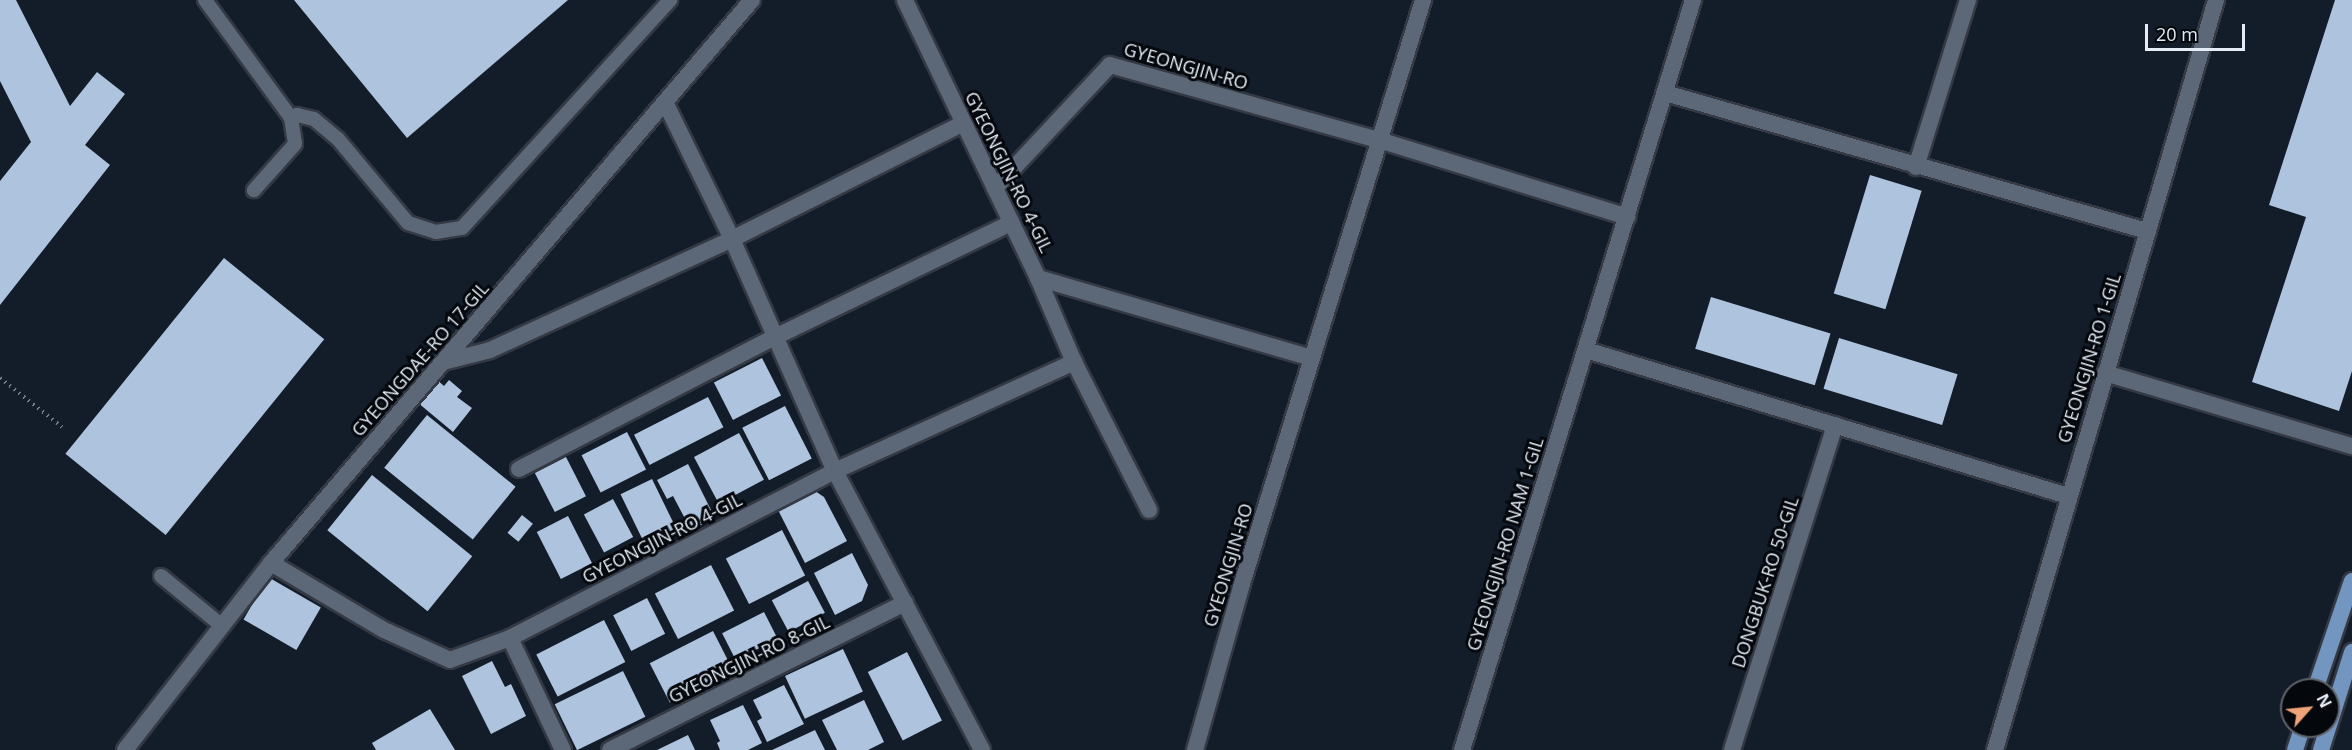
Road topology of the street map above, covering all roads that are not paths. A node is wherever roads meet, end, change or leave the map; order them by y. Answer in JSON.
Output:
{"nodes":[{"id":1,"x":206,"y":0,"type":"edge"},
{"id":2,"x":669,"y":0,"type":"edge"},
{"id":3,"x":752,"y":0,"type":"edge"},
{"id":4,"x":905,"y":0,"type":"edge"},
{"id":5,"x":1423,"y":0,"type":"edge"},
{"id":6,"x":1693,"y":0,"type":"edge"},
{"id":7,"x":1968,"y":0,"type":"edge"},
{"id":8,"x":2216,"y":0,"type":"edge"},
{"id":9,"x":1665,"y":93,"type":"junction"},
{"id":10,"x":665,"y":102,"type":"junction"},
{"id":11,"x":291,"y":118,"type":"junction"},
{"id":12,"x":964,"y":123,"type":"junction"},
{"id":13,"x":1379,"y":140,"type":"junction"},
{"id":14,"x":1916,"y":167,"type":"junction"},
{"id":15,"x":995,"y":188,"type":"junction"},
{"id":16,"x":254,"y":190,"type":"dead end"},
{"id":17,"x":1627,"y":217,"type":"junction"},
{"id":18,"x":1011,"y":223,"type":"junction"},
{"id":19,"x":2147,"y":231,"type":"junction"},
{"id":20,"x":732,"y":239,"type":"junction"},
{"id":21,"x":1038,"y":278,"type":"junction"},
{"id":22,"x":775,"y":337,"type":"junction"},
{"id":23,"x":1586,"y":350,"type":"junction"},
{"id":24,"x":1312,"y":358,"type":"junction"},
{"id":25,"x":443,"y":362,"type":"junction"},
{"id":26,"x":1074,"y":362,"type":"junction"},
{"id":27,"x":2105,"y":372,"type":"junction"},
{"id":28,"x":1835,"y":425,"type":"junction"},
{"id":29,"x":2352,"y":446,"type":"edge"},
{"id":30,"x":519,"y":469,"type":"dead end"},
{"id":31,"x":835,"y":471,"type":"junction"},
{"id":32,"x":2068,"y":496,"type":"junction"},
{"id":33,"x":1149,"y":510,"type":"dead end"},
{"id":34,"x":271,"y":563,"type":"junction"},
{"id":35,"x":161,"y":576,"type":"dead end"},
{"id":36,"x":2352,"y":581,"type":"edge"},
{"id":37,"x":905,"y":603,"type":"junction"},
{"id":38,"x":222,"y":626,"type":"junction"},
{"id":39,"x":510,"y":638,"type":"junction"},
{"id":40,"x":2352,"y":652,"type":"edge"},
{"id":41,"x":2319,"y":678,"type":"edge"},
{"id":42,"x":125,"y":750,"type":"edge"},
{"id":43,"x":563,"y":750,"type":"edge"},
{"id":44,"x":610,"y":750,"type":"edge"},
{"id":45,"x":982,"y":750,"type":"edge"},
{"id":46,"x":1196,"y":750,"type":"edge"},
{"id":47,"x":1462,"y":750,"type":"edge"},
{"id":48,"x":1732,"y":750,"type":"edge"},
{"id":49,"x":1995,"y":750,"type":"edge"},
{"id":50,"x":2321,"y":750,"type":"edge"}],
"edges":[{"from":1,"to":11,"type":"lane"},
{"from":2,"to":11,"type":"lane"},
{"from":3,"to":10,"type":"street","name":"GYEONGDAE-RO 17-GIL"},
{"from":4,"to":12,"type":"street","name":"GYEONGJIN-RO 4-GIL"},
{"from":5,"to":13,"type":"street","name":"GYEONGJIN-RO"},
{"from":6,"to":9,"type":"street","name":"GYEONGJIN-RO NAM 1-GIL"},
{"from":7,"to":14,"type":"street"},
{"from":8,"to":19,"type":"street","name":"GYEONGJIN-RO 1-GIL"},
{"from":9,"to":14,"type":"street"},
{"from":9,"to":17,"type":"street","name":"GYEONGJIN-RO NAM 1-GIL"},
{"from":10,"to":20,"type":"street"},
{"from":10,"to":25,"type":"street","name":"GYEONGDAE-RO 17-GIL"},
{"from":11,"to":16,"type":"lane"},
{"from":12,"to":15,"type":"street","name":"GYEONGJIN-RO 4-GIL"},
{"from":12,"to":20,"type":"street"},
{"from":13,"to":15,"type":"street","name":"GYEONGJIN-RO"},
{"from":13,"to":17,"type":"street","name":"GYEONGJIN-RO"},
{"from":13,"to":24,"type":"street","name":"GYEONGJIN-RO"},
{"from":14,"to":19,"type":"street"},
{"from":15,"to":18,"type":"street","name":"GYEONGJIN-RO 4-GIL"},
{"from":17,"to":23,"type":"street","name":"GYEONGJIN-RO NAM 1-GIL"},
{"from":18,"to":21,"type":"street","name":"GYEONGJIN-RO 4-GIL"},
{"from":18,"to":22,"type":"street"},
{"from":19,"to":27,"type":"street","name":"GYEONGJIN-RO 1-GIL"},
{"from":20,"to":22,"type":"street"},
{"from":20,"to":25,"type":"street"},
{"from":21,"to":24,"type":"street"},
{"from":21,"to":26,"type":"street","name":"GYEONGJIN-RO 4-GIL"},
{"from":22,"to":30,"type":"street"},
{"from":22,"to":31,"type":"street"},
{"from":23,"to":28,"type":"street"},
{"from":23,"to":47,"type":"street","name":"GYEONGJIN-RO NAM 1-GIL"},
{"from":24,"to":46,"type":"street","name":"GYEONGJIN-RO"},
{"from":25,"to":34,"type":"street","name":"GYEONGDAE-RO 17-GIL"},
{"from":26,"to":31,"type":"street","name":"GYEONGJIN-RO 4-GIL"},
{"from":26,"to":33,"type":"street","name":"GYEONGJIN-RO 4-GIL"},
{"from":27,"to":29,"type":"street"},
{"from":27,"to":32,"type":"street","name":"GYEONGJIN-RO 1-GIL"},
{"from":28,"to":32,"type":"street"},
{"from":28,"to":48,"type":"street","name":"DONGBUK-RO 50-GIL"},
{"from":31,"to":37,"type":"street"},
{"from":31,"to":39,"type":"street","name":"GYEONGJIN-RO 4-GIL"},
{"from":32,"to":49,"type":"street","name":"GYEONGJIN-RO 1-GIL"},
{"from":34,"to":38,"type":"street","name":"GYEONGDAE-RO 17-GIL"},
{"from":34,"to":39,"type":"street","name":"GYEONGJIN-RO 4-GIL"},
{"from":35,"to":38,"type":"lane"},
{"from":36,"to":41,"type":"main road"},
{"from":37,"to":44,"type":"street","name":"GYEONGJIN-RO 8-GIL"},
{"from":37,"to":45,"type":"street"},
{"from":38,"to":42,"type":"street","name":"GYEONGDAE-RO 17-GIL"},
{"from":39,"to":43,"type":"street"},
{"from":40,"to":50,"type":"main road"}]}
